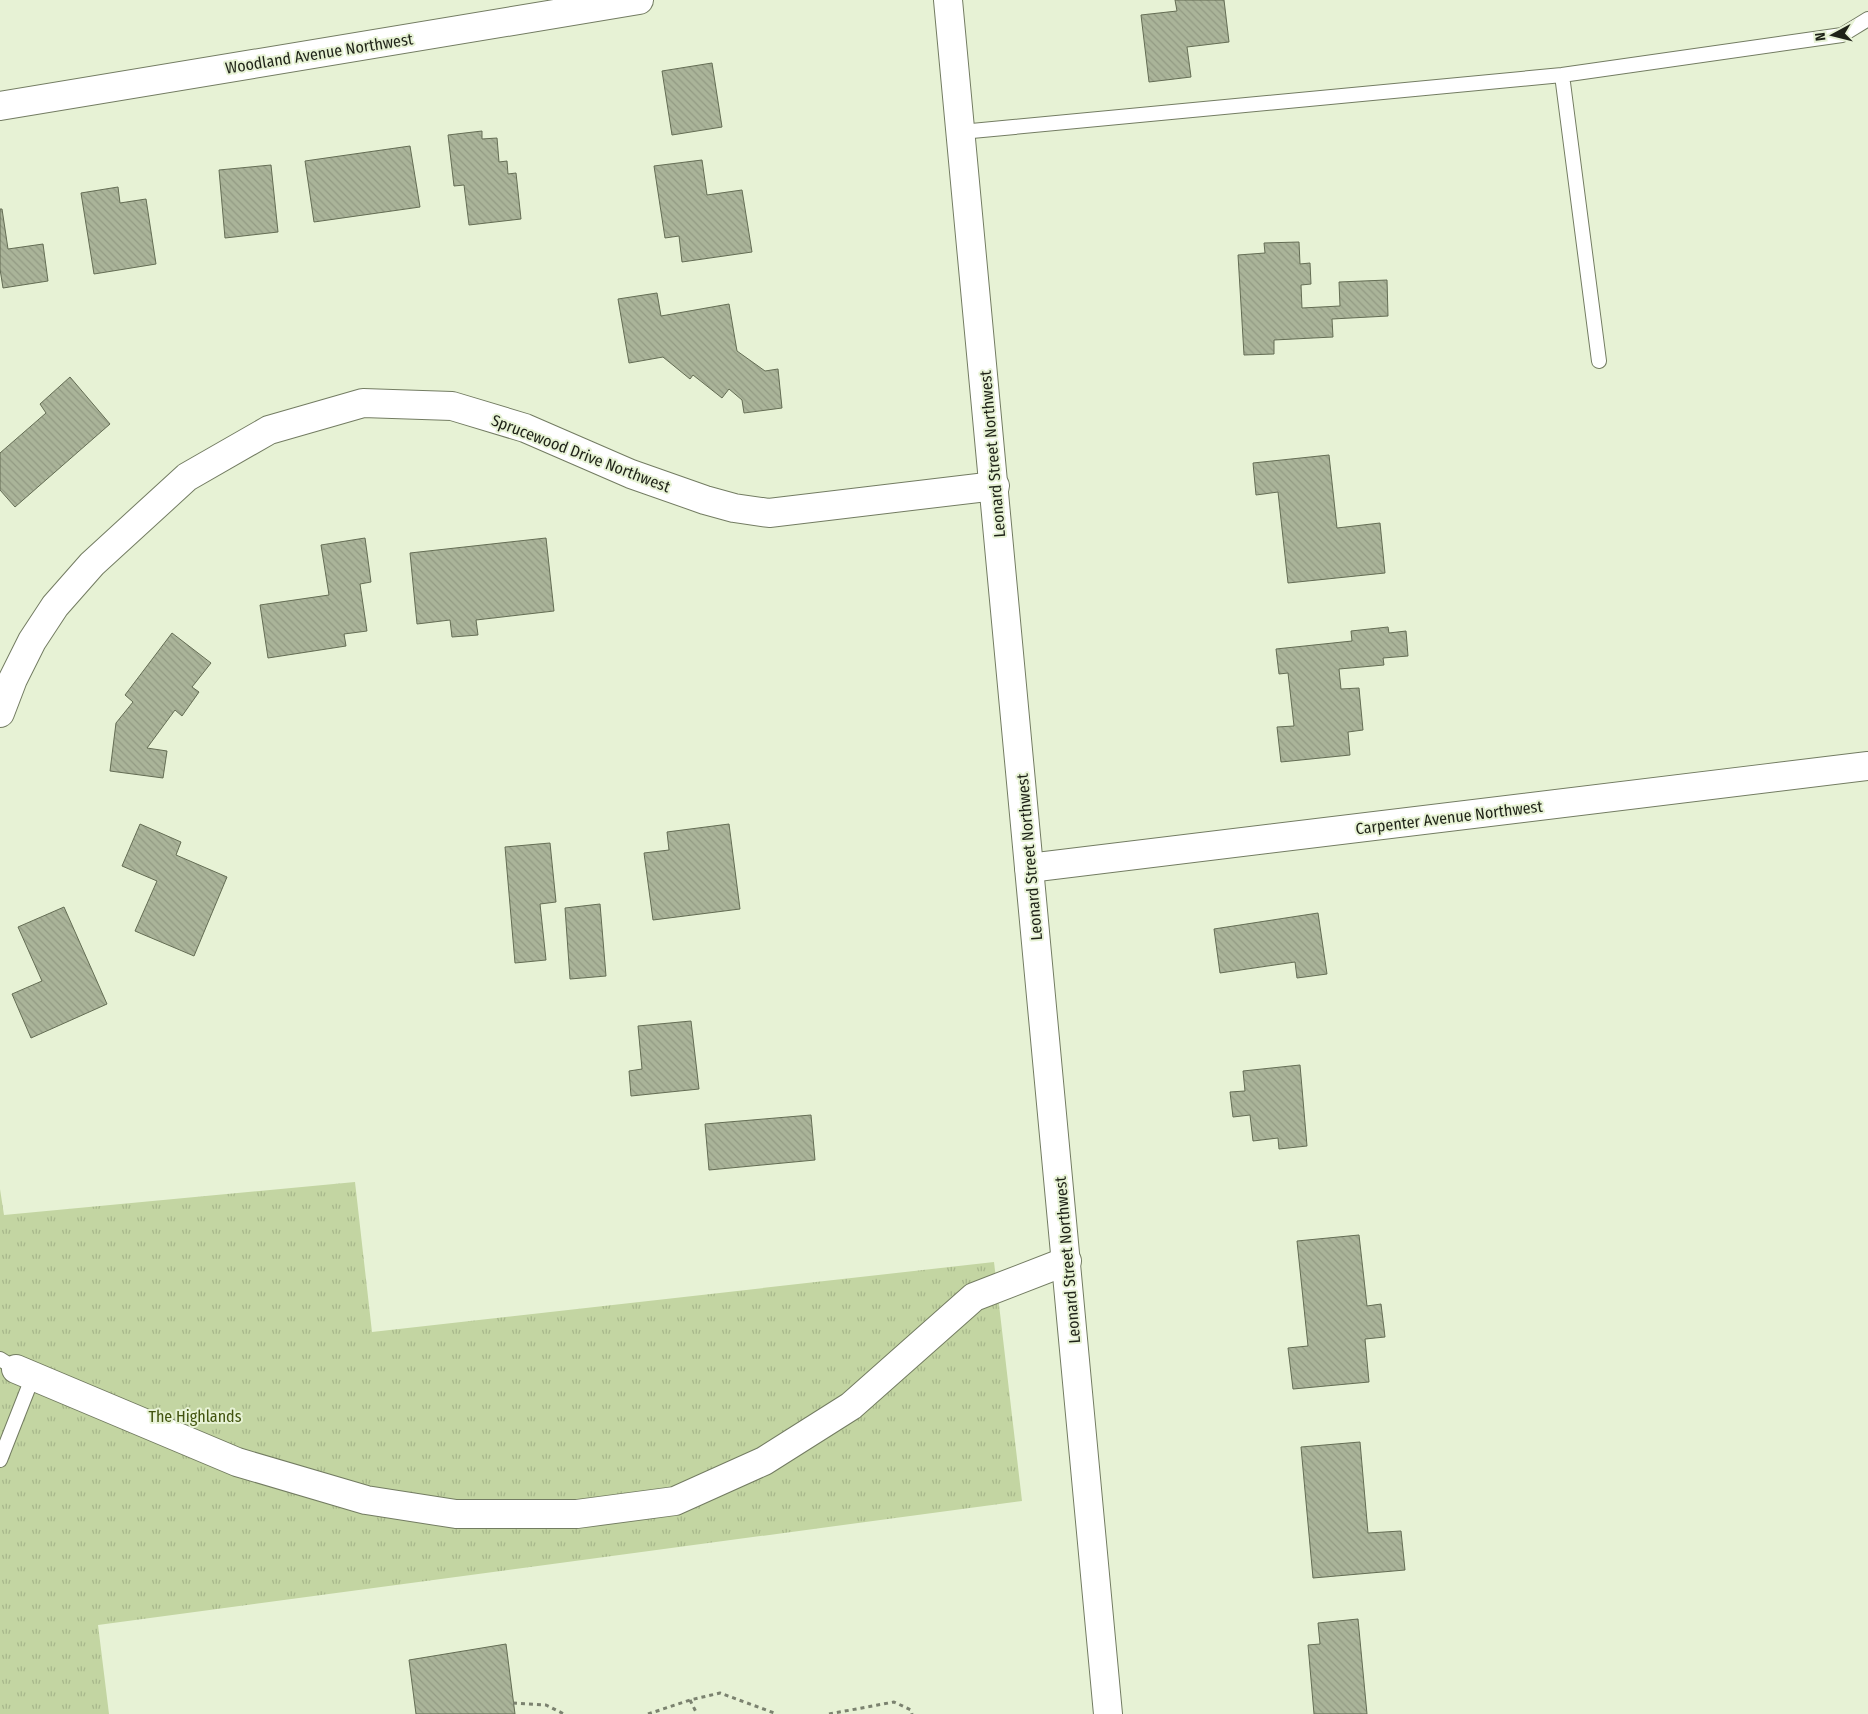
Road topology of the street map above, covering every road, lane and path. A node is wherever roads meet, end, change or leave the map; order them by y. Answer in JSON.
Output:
{"nodes":[{"id":1,"x":638,"y":0,"type":"edge"},
{"id":2,"x":948,"y":0,"type":"edge"},
{"id":3,"x":1868,"y":19,"type":"edge"},
{"id":4,"x":1562,"y":75,"type":"junction"},
{"id":5,"x":0,"y":106,"type":"edge"},
{"id":6,"x":960,"y":132,"type":"junction"},
{"id":7,"x":1599,"y":361,"type":"dead end"},
{"id":8,"x":995,"y":486,"type":"junction"},
{"id":9,"x":0,"y":713,"type":"edge"},
{"id":10,"x":1868,"y":766,"type":"edge"},
{"id":11,"x":1029,"y":868,"type":"junction"},
{"id":12,"x":1067,"y":1261,"type":"junction"},
{"id":13,"x":16,"y":1368,"type":"edge"},
{"id":14,"x":0,"y":1460,"type":"edge"},
{"id":15,"x":690,"y":1700,"type":"junction"},
{"id":16,"x":514,"y":1703,"type":"dead end"},
{"id":17,"x":564,"y":1714,"type":"edge"},
{"id":18,"x":648,"y":1714,"type":"edge"},
{"id":19,"x":697,"y":1714,"type":"edge"},
{"id":20,"x":778,"y":1714,"type":"edge"},
{"id":21,"x":829,"y":1714,"type":"edge"},
{"id":22,"x":912,"y":1714,"type":"edge"},
{"id":23,"x":1108,"y":1714,"type":"edge"}],
"edges":[{"from":1,"to":5,"type":"street","name":"Woodland Avenue Northwest"},
{"from":2,"to":6,"type":"street","name":"Leonard Street Northwest"},
{"from":3,"to":4,"type":"lane"},
{"from":4,"to":6,"type":"lane"},
{"from":4,"to":7,"type":"lane"},
{"from":6,"to":8,"type":"street","name":"Leonard Street Northwest"},
{"from":8,"to":9,"type":"street","name":"Sprucewood Drive Northwest"},
{"from":8,"to":11,"type":"street","name":"Leonard Street Northwest"},
{"from":10,"to":11,"type":"street","name":"Carpenter Avenue Northwest"},
{"from":11,"to":12,"type":"street","name":"Leonard Street Northwest"},
{"from":12,"to":13,"type":"street"},
{"from":12,"to":23,"type":"street","name":"Leonard Street Northwest"},
{"from":13,"to":14,"type":"lane"},
{"from":15,"to":18,"type":"path"},
{"from":15,"to":19,"type":"path"},
{"from":15,"to":20,"type":"path"},
{"from":16,"to":17,"type":"path"},
{"from":21,"to":22,"type":"path"}]}
